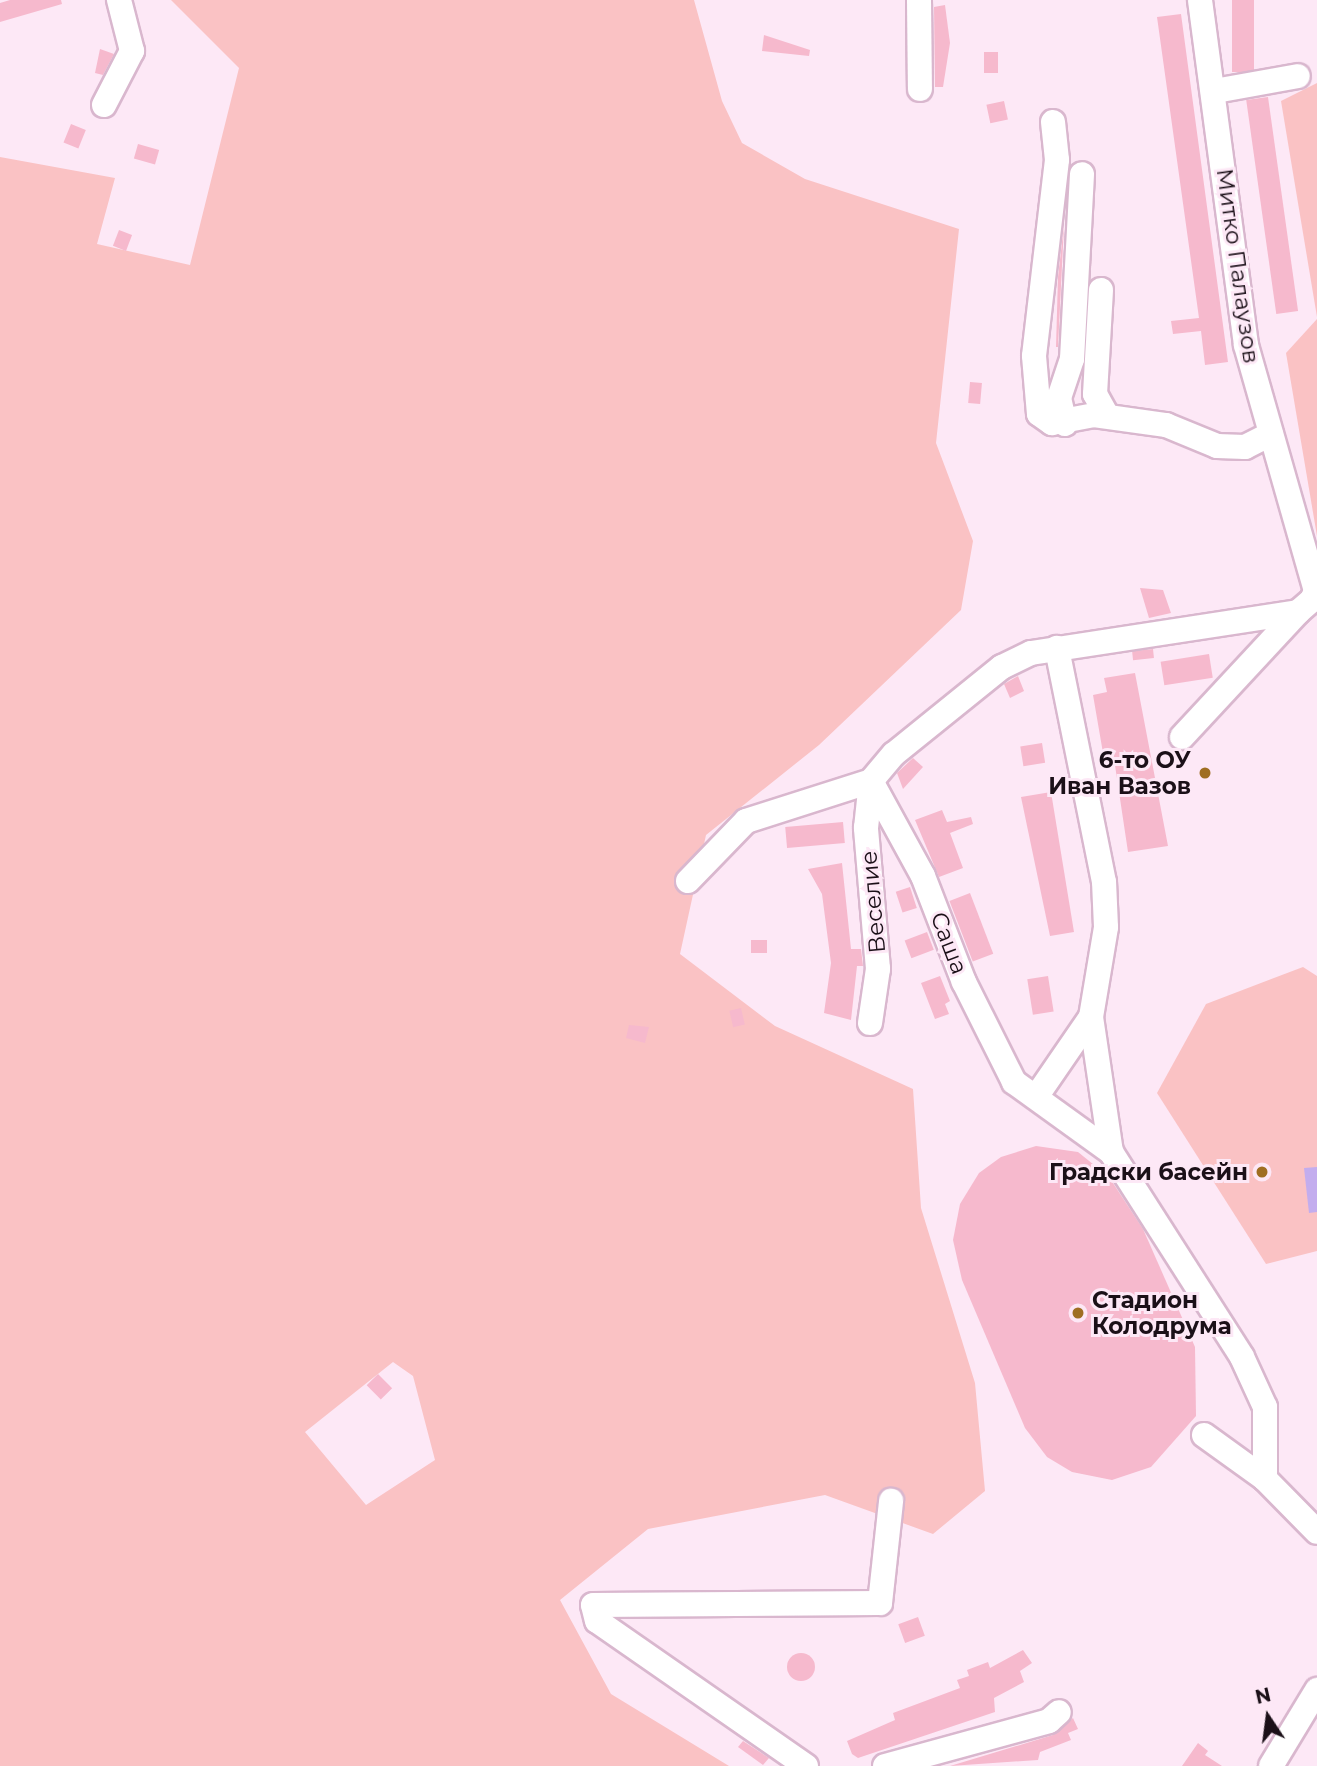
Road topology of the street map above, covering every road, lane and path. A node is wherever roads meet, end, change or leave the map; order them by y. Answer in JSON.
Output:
{"nodes":[{"id":1,"x":119,"y":0,"type":"edge"},
{"id":2,"x":919,"y":0,"type":"edge"},
{"id":3,"x":1200,"y":0,"type":"edge"},
{"id":4,"x":1298,"y":76,"type":"dead end"},
{"id":5,"x":920,"y":89,"type":"dead end"},
{"id":6,"x":1215,"y":90,"type":"junction"},
{"id":7,"x":104,"y":105,"type":"dead end"},
{"id":8,"x":1053,"y":122,"type":"dead end"},
{"id":9,"x":1082,"y":174,"type":"dead end"},
{"id":10,"x":1101,"y":290,"type":"dead end"},
{"id":11,"x":1107,"y":416,"type":"junction"},
{"id":12,"x":1065,"y":424,"type":"junction"},
{"id":13,"x":1271,"y":434,"type":"junction"},
{"id":14,"x":1303,"y":609,"type":"junction"},
{"id":15,"x":1057,"y":648,"type":"junction"},
{"id":16,"x":1182,"y":737,"type":"dead end"},
{"id":17,"x":871,"y":781,"type":"junction"},
{"id":18,"x":688,"y":881,"type":"dead end"},
{"id":19,"x":1091,"y":1017,"type":"junction"},
{"id":20,"x":870,"y":1023,"type":"dead end"},
{"id":21,"x":1036,"y":1097,"type":"junction"},
{"id":22,"x":1111,"y":1152,"type":"junction"},
{"id":23,"x":1204,"y":1435,"type":"dead end"},
{"id":24,"x":1265,"y":1479,"type":"junction"},
{"id":25,"x":891,"y":1501,"type":"dead end"},
{"id":26,"x":1317,"y":1532,"type":"edge"},
{"id":27,"x":1317,"y":1690,"type":"edge"},
{"id":28,"x":1059,"y":1712,"type":"dead end"},
{"id":29,"x":806,"y":1766,"type":"edge"},
{"id":30,"x":885,"y":1766,"type":"edge"},
{"id":31,"x":1271,"y":1766,"type":"edge"}],
"edges":[{"from":1,"to":7,"type":"street"},
{"from":2,"to":5,"type":"street"},
{"from":3,"to":6,"type":"street","name":"Митко Палаузов"},
{"from":4,"to":6,"type":"street"},
{"from":6,"to":13,"type":"street","name":"Митко Палаузов"},
{"from":8,"to":12,"type":"street"},
{"from":9,"to":12,"type":"street"},
{"from":10,"to":11,"type":"street"},
{"from":11,"to":12,"type":"street"},
{"from":11,"to":13,"type":"street"},
{"from":13,"to":14,"type":"street","name":"Митко Палаузов"},
{"from":14,"to":15,"type":"street"},
{"from":14,"to":16,"type":"street"},
{"from":15,"to":17,"type":"street"},
{"from":15,"to":19,"type":"street"},
{"from":17,"to":18,"type":"street"},
{"from":17,"to":20,"type":"street","name":"Веселие"},
{"from":17,"to":21,"type":"street","name":"Саша"},
{"from":19,"to":21,"type":"street"},
{"from":19,"to":22,"type":"street"},
{"from":21,"to":22,"type":"street","name":"Саша"},
{"from":22,"to":24,"type":"street"},
{"from":23,"to":24,"type":"street"},
{"from":24,"to":26,"type":"street"},
{"from":25,"to":29,"type":"street"},
{"from":27,"to":31,"type":"street"},
{"from":28,"to":30,"type":"street"}]}
